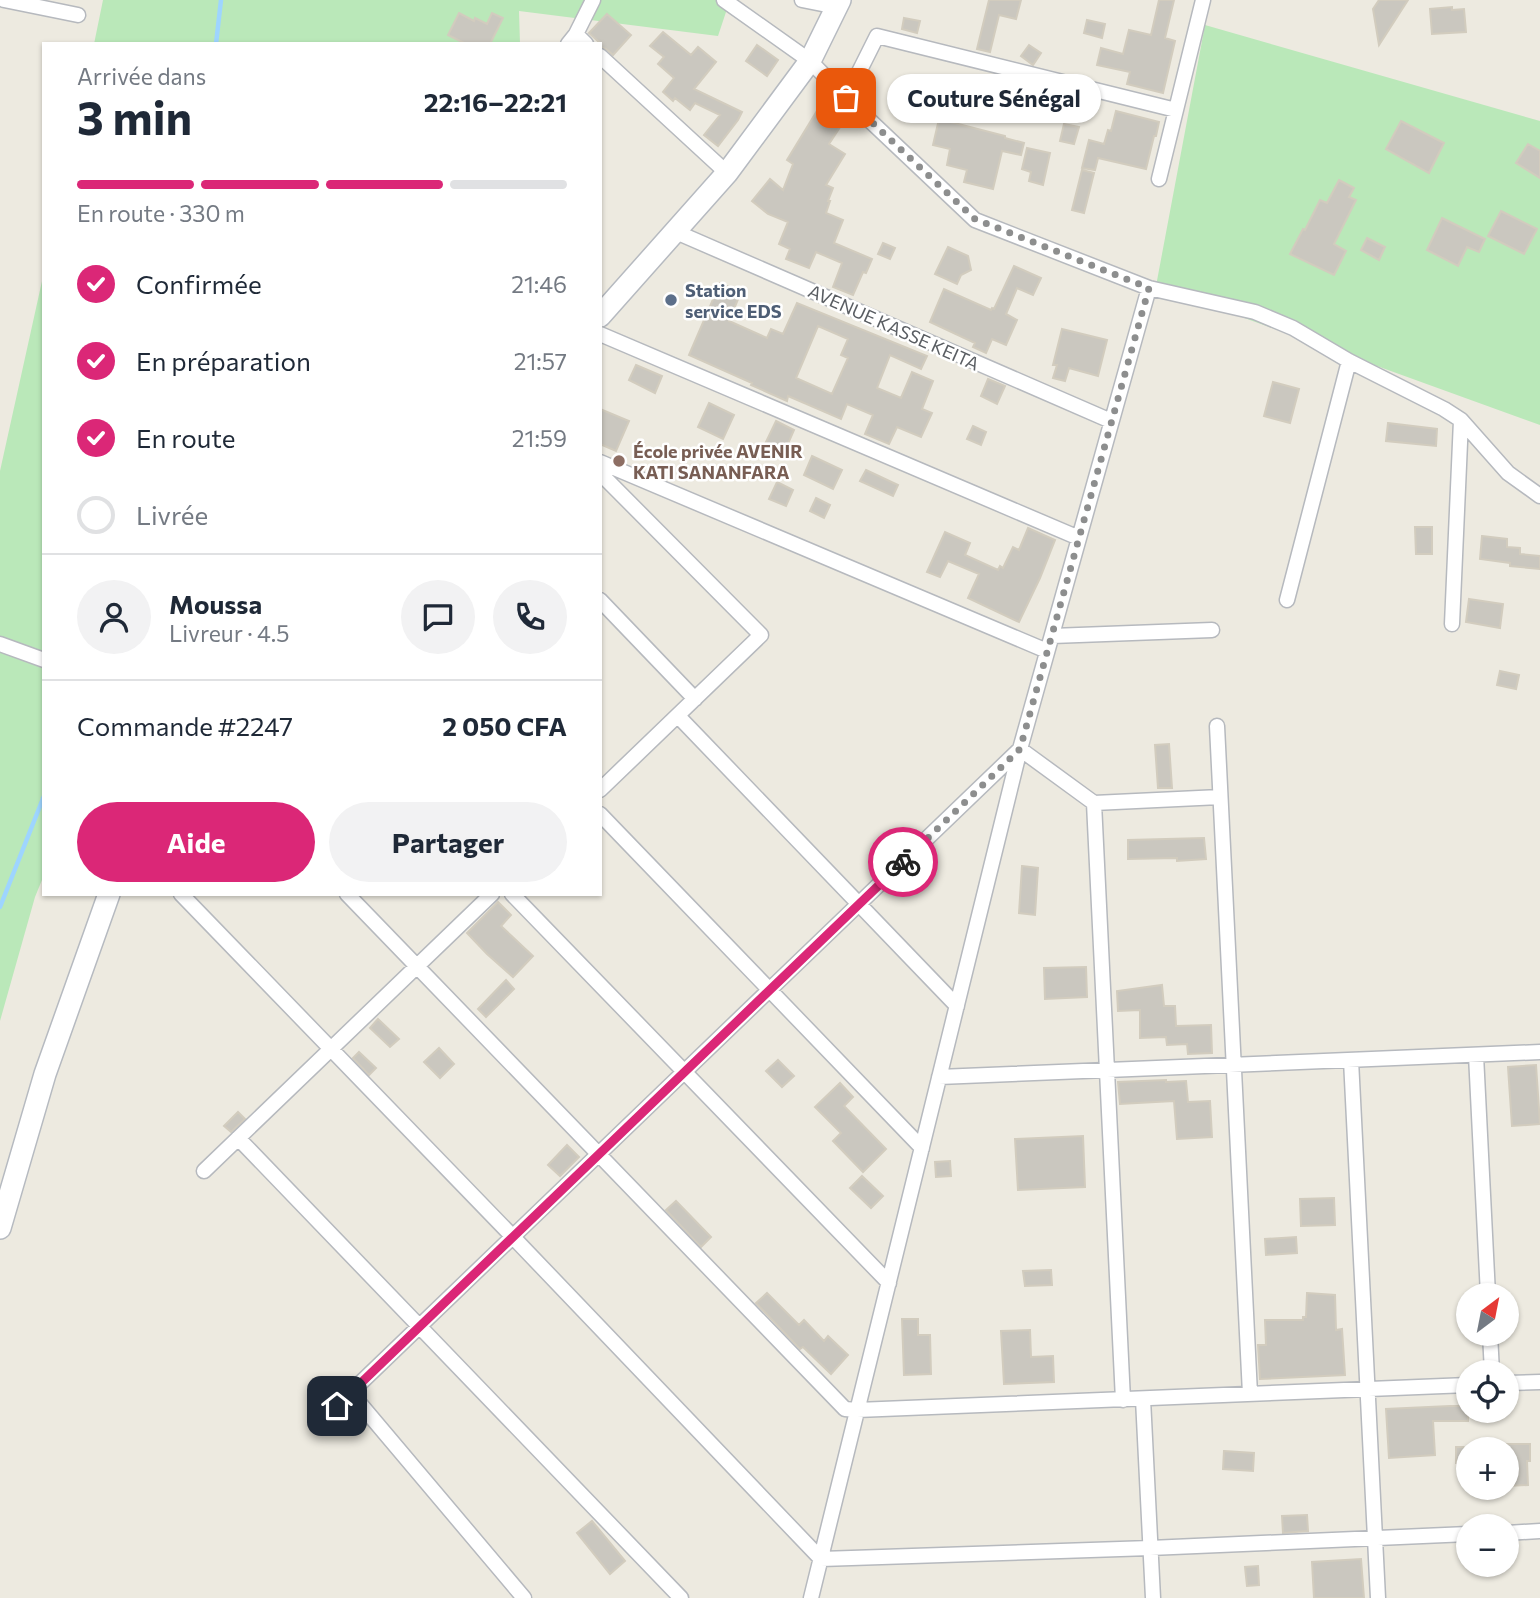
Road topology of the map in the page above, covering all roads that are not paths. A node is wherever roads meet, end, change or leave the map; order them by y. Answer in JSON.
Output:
{"nodes":[{"id":1,"x":4,"y":0,"type":"edge"},
{"id":2,"x":593,"y":0,"type":"edge"},
{"id":3,"x":724,"y":0,"type":"edge"},
{"id":4,"x":802,"y":0,"type":"edge"},
{"id":5,"x":1203,"y":0,"type":"edge"},
{"id":6,"x":839,"y":3,"type":"edge"},
{"id":7,"x":78,"y":15,"type":"dead end"},
{"id":8,"x":577,"y":41,"type":"edge"},
{"id":9,"x":602,"y":58,"type":"edge"},
{"id":10,"x":810,"y":61,"type":"junction"},
{"id":11,"x":846,"y":98,"type":"junction"},
{"id":12,"x":1176,"y":110,"type":"junction"},
{"id":13,"x":727,"y":173,"type":"junction"},
{"id":14,"x":1158,"y":179,"type":"dead end"},
{"id":15,"x":677,"y":232,"type":"junction"},
{"id":16,"x":1149,"y":288,"type":"junction"},
{"id":17,"x":602,"y":314,"type":"edge"},
{"id":18,"x":602,"y":335,"type":"edge"},
{"id":19,"x":1349,"y":361,"type":"junction"},
{"id":20,"x":1461,"y":420,"type":"junction"},
{"id":21,"x":1111,"y":421,"type":"junction"},
{"id":22,"x":602,"y":463,"type":"edge"},
{"id":23,"x":602,"y":475,"type":"edge"},
{"id":24,"x":1540,"y":496,"type":"edge"},
{"id":25,"x":1079,"y":538,"type":"junction"},
{"id":26,"x":1287,"y":600,"type":"dead end"},
{"id":27,"x":602,"y":602,"type":"edge"},
{"id":28,"x":1452,"y":624,"type":"dead end"},
{"id":29,"x":1212,"y":630,"type":"dead end"},
{"id":30,"x":1052,"y":636,"type":"junction"},
{"id":31,"x":0,"y":644,"type":"edge"},
{"id":32,"x":1047,"y":652,"type":"junction"},
{"id":33,"x":42,"y":659,"type":"edge"},
{"id":34,"x":695,"y":698,"type":"junction"},
{"id":35,"x":677,"y":716,"type":"junction"},
{"id":36,"x":1217,"y":726,"type":"dead end"},
{"id":37,"x":1020,"y":749,"type":"junction"},
{"id":38,"x":602,"y":788,"type":"edge"},
{"id":39,"x":1220,"y":797,"type":"junction"},
{"id":40,"x":1094,"y":803,"type":"junction"},
{"id":41,"x":602,"y":816,"type":"edge"},
{"id":42,"x":108,"y":896,"type":"edge"},
{"id":43,"x":183,"y":896,"type":"edge"},
{"id":44,"x":349,"y":896,"type":"edge"},
{"id":45,"x":490,"y":896,"type":"edge"},
{"id":46,"x":514,"y":896,"type":"edge"},
{"id":47,"x":859,"y":904,"type":"junction"},
{"id":48,"x":417,"y":966,"type":"junction"},
{"id":49,"x":770,"y":990,"type":"junction"},
{"id":50,"x":957,"y":1006,"type":"junction"},
{"id":51,"x":331,"y":1049,"type":"junction"},
{"id":52,"x":1540,"y":1052,"type":"edge"},
{"id":53,"x":1476,"y":1055,"type":"junction"},
{"id":54,"x":1351,"y":1060,"type":"junction"},
{"id":55,"x":1233,"y":1065,"type":"junction"},
{"id":56,"x":1107,"y":1071,"type":"junction"},
{"id":57,"x":684,"y":1072,"type":"junction"},
{"id":58,"x":939,"y":1077,"type":"junction"},
{"id":59,"x":238,"y":1138,"type":"junction"},
{"id":60,"x":922,"y":1148,"type":"junction"},
{"id":61,"x":599,"y":1154,"type":"junction"},
{"id":62,"x":204,"y":1171,"type":"dead end"},
{"id":63,"x":0,"y":1228,"type":"edge"},
{"id":64,"x":513,"y":1237,"type":"junction"},
{"id":65,"x":888,"y":1283,"type":"junction"},
{"id":66,"x":1487,"y":1283,"type":"edge"},
{"id":67,"x":420,"y":1326,"type":"junction"},
{"id":68,"x":1540,"y":1382,"type":"edge"},
{"id":69,"x":1519,"y":1383,"type":"edge"},
{"id":70,"x":1456,"y":1385,"type":"edge"},
{"id":71,"x":1367,"y":1389,"type":"junction"},
{"id":72,"x":351,"y":1393,"type":"junction"},
{"id":73,"x":1250,"y":1394,"type":"junction"},
{"id":74,"x":1143,"y":1399,"type":"junction"},
{"id":75,"x":1123,"y":1400,"type":"junction"},
{"id":76,"x":857,"y":1410,"type":"junction"},
{"id":77,"x":323,"y":1419,"type":"dead end"},
{"id":78,"x":1540,"y":1531,"type":"edge"},
{"id":79,"x":1519,"y":1532,"type":"edge"},
{"id":80,"x":1456,"y":1535,"type":"edge"},
{"id":81,"x":1375,"y":1538,"type":"junction"},
{"id":82,"x":1150,"y":1548,"type":"junction"},
{"id":83,"x":821,"y":1559,"type":"junction"},
{"id":84,"x":524,"y":1598,"type":"edge"},
{"id":85,"x":681,"y":1598,"type":"edge"},
{"id":86,"x":811,"y":1598,"type":"edge"},
{"id":87,"x":1153,"y":1598,"type":"edge"},
{"id":88,"x":1378,"y":1598,"type":"edge"}],
"edges":[{"from":1,"to":7,"type":"street"},
{"from":2,"to":8,"type":"street"},
{"from":3,"to":10,"type":"street"},
{"from":4,"to":6,"type":"street"},
{"from":5,"to":12,"type":"street"},
{"from":6,"to":10,"type":"main road"},
{"from":9,"to":13,"type":"street"},
{"from":10,"to":11,"type":"street"},
{"from":10,"to":13,"type":"main road"},
{"from":11,"to":12,"type":"street"},
{"from":11,"to":16,"type":"street"},
{"from":12,"to":14,"type":"street"},
{"from":13,"to":15,"type":"main road"},
{"from":15,"to":17,"type":"main road"},
{"from":15,"to":21,"type":"street","name":"AVENUE KASSE KEITA"},
{"from":16,"to":19,"type":"street"},
{"from":16,"to":21,"type":"street"},
{"from":18,"to":25,"type":"street"},
{"from":19,"to":20,"type":"street"},
{"from":19,"to":26,"type":"street"},
{"from":20,"to":24,"type":"street"},
{"from":20,"to":28,"type":"street"},
{"from":21,"to":25,"type":"street"},
{"from":22,"to":32,"type":"street"},
{"from":23,"to":34,"type":"street"},
{"from":25,"to":30,"type":"street"},
{"from":27,"to":34,"type":"street"},
{"from":29,"to":30,"type":"street"},
{"from":30,"to":32,"type":"street"},
{"from":31,"to":33,"type":"street"},
{"from":32,"to":37,"type":"street"},
{"from":34,"to":35,"type":"street"},
{"from":35,"to":38,"type":"street"},
{"from":35,"to":47,"type":"street"},
{"from":36,"to":39,"type":"street"},
{"from":37,"to":40,"type":"street"},
{"from":37,"to":47,"type":"street"},
{"from":37,"to":50,"type":"street"},
{"from":39,"to":40,"type":"street"},
{"from":39,"to":55,"type":"street"},
{"from":40,"to":56,"type":"street"},
{"from":41,"to":49,"type":"street"},
{"from":42,"to":63,"type":"main road"},
{"from":43,"to":51,"type":"street"},
{"from":44,"to":48,"type":"street"},
{"from":45,"to":48,"type":"street"},
{"from":46,"to":57,"type":"street"},
{"from":47,"to":49,"type":"street"},
{"from":47,"to":50,"type":"street"},
{"from":48,"to":51,"type":"street"},
{"from":48,"to":61,"type":"street"},
{"from":49,"to":57,"type":"street"},
{"from":49,"to":60,"type":"street"},
{"from":50,"to":58,"type":"street"},
{"from":51,"to":59,"type":"street"},
{"from":51,"to":64,"type":"street"},
{"from":52,"to":53,"type":"street"},
{"from":53,"to":54,"type":"street"},
{"from":53,"to":66,"type":"street"},
{"from":54,"to":55,"type":"street"},
{"from":54,"to":71,"type":"street"},
{"from":55,"to":56,"type":"street"},
{"from":55,"to":73,"type":"street"},
{"from":56,"to":58,"type":"street"},
{"from":56,"to":75,"type":"street"},
{"from":57,"to":61,"type":"street"},
{"from":57,"to":65,"type":"street"},
{"from":58,"to":60,"type":"street"},
{"from":59,"to":62,"type":"street"},
{"from":59,"to":67,"type":"street"},
{"from":60,"to":65,"type":"street"},
{"from":61,"to":64,"type":"street"},
{"from":61,"to":76,"type":"street"},
{"from":64,"to":67,"type":"street"},
{"from":64,"to":83,"type":"street"},
{"from":65,"to":76,"type":"street"},
{"from":67,"to":72,"type":"street"},
{"from":67,"to":85,"type":"street"},
{"from":68,"to":69,"type":"street"},
{"from":70,"to":71,"type":"street"},
{"from":71,"to":73,"type":"street"},
{"from":71,"to":81,"type":"street"},
{"from":72,"to":77,"type":"street"},
{"from":72,"to":84,"type":"street"},
{"from":73,"to":74,"type":"street"},
{"from":74,"to":75,"type":"street"},
{"from":74,"to":82,"type":"street"},
{"from":75,"to":76,"type":"street"},
{"from":76,"to":83,"type":"street"},
{"from":78,"to":79,"type":"street"},
{"from":80,"to":81,"type":"street"},
{"from":81,"to":82,"type":"street"},
{"from":81,"to":88,"type":"street"},
{"from":82,"to":83,"type":"street"},
{"from":82,"to":87,"type":"street"},
{"from":83,"to":86,"type":"street"}]}
